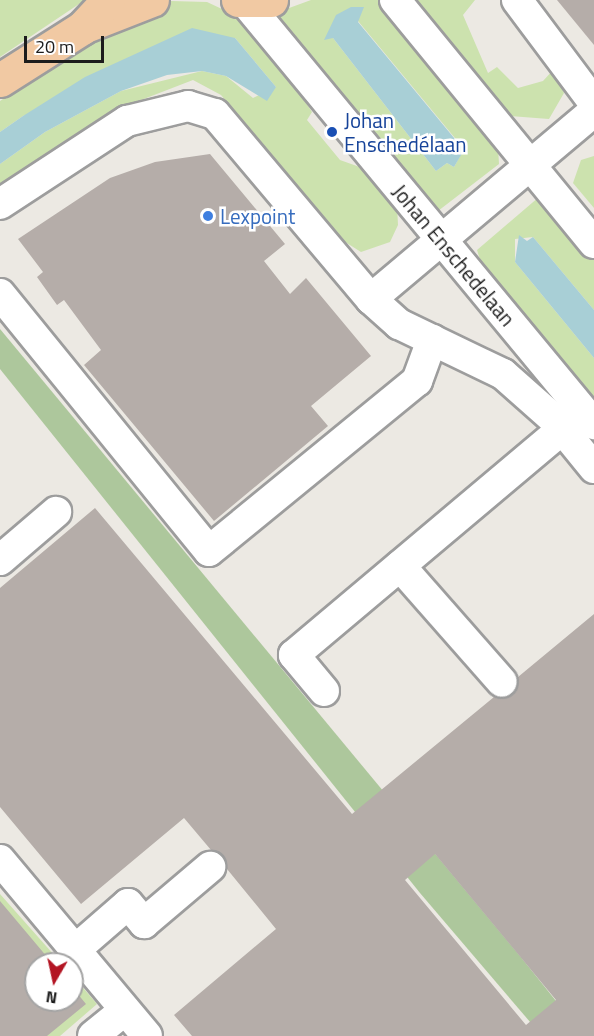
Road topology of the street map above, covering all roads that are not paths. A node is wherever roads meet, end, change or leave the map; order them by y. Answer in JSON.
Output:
{"nodes":[{"id":1,"x":108,"y":0,"type":"edge"},
{"id":2,"x":152,"y":0,"type":"edge"},
{"id":3,"x":395,"y":0,"type":"edge"},
{"id":4,"x":517,"y":0,"type":"edge"},
{"id":5,"x":252,"y":1,"type":"edge"},
{"id":6,"x":82,"y":28,"type":"junction"},
{"id":7,"x":0,"y":80,"type":"edge"},
{"id":8,"x":594,"y":103,"type":"edge"},
{"id":9,"x":594,"y":111,"type":"edge"},
{"id":10,"x":532,"y":167,"type":"junction"},
{"id":11,"x":0,"y":204,"type":"edge"},
{"id":12,"x":442,"y":242,"type":"junction"},
{"id":13,"x":594,"y":243,"type":"edge"},
{"id":14,"x":0,"y":294,"type":"edge"},
{"id":15,"x":371,"y":299,"type":"junction"},
{"id":16,"x":432,"y":340,"type":"junction"},
{"id":17,"x":594,"y":424,"type":"edge"},
{"id":18,"x":562,"y":429,"type":"junction"},
{"id":19,"x":594,"y":468,"type":"edge"},
{"id":20,"x":56,"y":512,"type":"dead end"},
{"id":21,"x":0,"y":560,"type":"edge"},
{"id":22,"x":400,"y":566,"type":"junction"},
{"id":23,"x":502,"y":682,"type":"dead end"},
{"id":24,"x":324,"y":691,"type":"dead end"},
{"id":25,"x":0,"y":860,"type":"edge"},
{"id":26,"x":210,"y":867,"type":"dead end"},
{"id":27,"x":75,"y":950,"type":"junction"},
{"id":28,"x":125,"y":1010,"type":"junction"},
{"id":29,"x":93,"y":1036,"type":"edge"},
{"id":30,"x":147,"y":1036,"type":"edge"}],
"edges":[{"from":1,"to":6,"type":"main road"},
{"from":2,"to":6,"type":"main road"},
{"from":3,"to":10,"type":"street"},
{"from":4,"to":8,"type":"street"},
{"from":5,"to":12,"type":"street","name":"Johan Enschedelaan"},
{"from":6,"to":7,"type":"main road"},
{"from":9,"to":10,"type":"street"},
{"from":10,"to":12,"type":"street"},
{"from":10,"to":13,"type":"street"},
{"from":11,"to":15,"type":"street"},
{"from":12,"to":15,"type":"street"},
{"from":12,"to":17,"type":"street","name":"Johan Enschedelaan"},
{"from":14,"to":16,"type":"street"},
{"from":15,"to":16,"type":"street"},
{"from":16,"to":18,"type":"street"},
{"from":18,"to":19,"type":"street"},
{"from":18,"to":22,"type":"street"},
{"from":20,"to":21,"type":"street"},
{"from":22,"to":23,"type":"street"},
{"from":22,"to":24,"type":"street"},
{"from":25,"to":27,"type":"street"},
{"from":26,"to":27,"type":"street"},
{"from":27,"to":28,"type":"street"},
{"from":28,"to":29,"type":"street"},
{"from":28,"to":30,"type":"street"}]}
